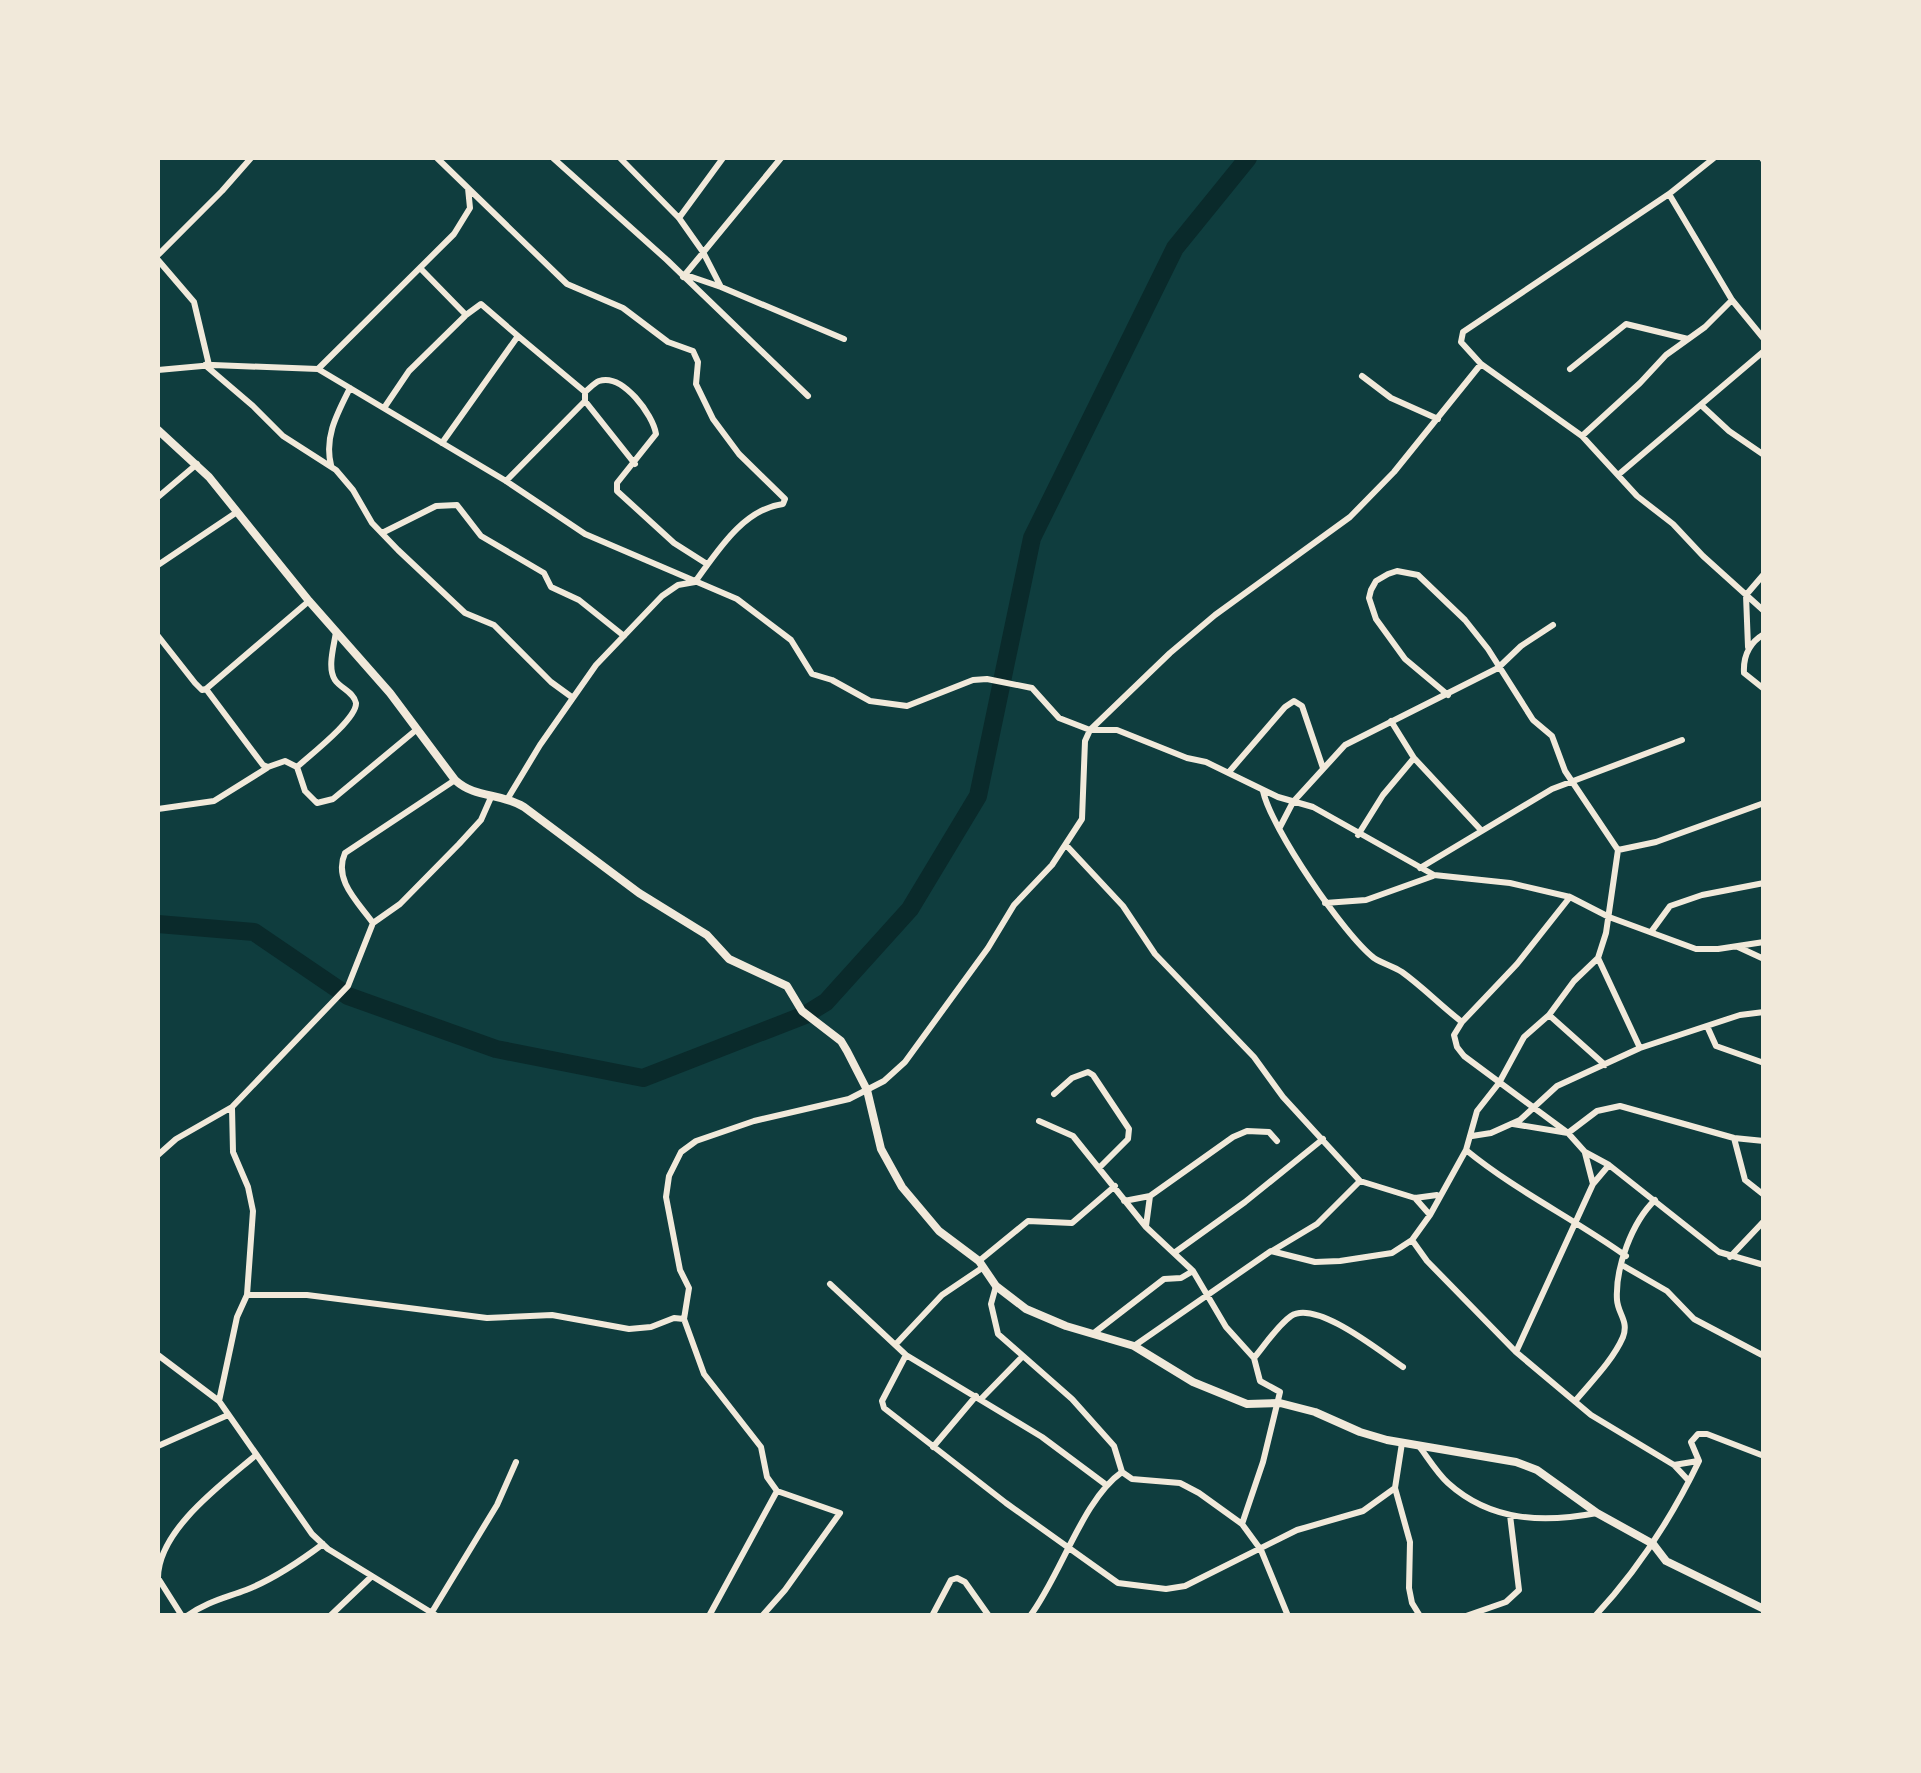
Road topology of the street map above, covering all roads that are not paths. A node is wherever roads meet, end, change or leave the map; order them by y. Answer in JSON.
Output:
{"nodes":[{"id":1,"x":250,"y":158,"type":"edge"},
{"id":2,"x":437,"y":158,"type":"edge"},
{"id":3,"x":620,"y":158,"type":"edge"},
{"id":4,"x":722,"y":158,"type":"edge"},
{"id":5,"x":781,"y":158,"type":"edge"},
{"id":6,"x":1714,"y":158,"type":"edge"},
{"id":7,"x":558,"y":159,"type":"edge"},
{"id":8,"x":468,"y":188,"type":"junction"},
{"id":9,"x":1669,"y":194,"type":"junction"},
{"id":10,"x":679,"y":218,"type":"junction"},
{"id":11,"x":703,"y":252,"type":"junction"},
{"id":12,"x":158,"y":257,"type":"edge"},
{"id":13,"x":422,"y":270,"type":"junction"},
{"id":14,"x":684,"y":276,"type":"junction"},
{"id":15,"x":721,"y":287,"type":"junction"},
{"id":16,"x":1732,"y":300,"type":"junction"},
{"id":17,"x":466,"y":315,"type":"junction"},
{"id":18,"x":518,"y":336,"type":"junction"},
{"id":19,"x":844,"y":339,"type":"dead end"},
{"id":20,"x":1764,"y":339,"type":"edge"},
{"id":21,"x":1689,"y":340,"type":"junction"},
{"id":22,"x":1764,"y":352,"type":"edge"},
{"id":23,"x":1482,"y":364,"type":"junction"},
{"id":24,"x":207,"y":365,"type":"junction"},
{"id":25,"x":318,"y":369,"type":"junction"},
{"id":26,"x":1570,"y":369,"type":"dead end"},
{"id":27,"x":158,"y":370,"type":"edge"},
{"id":28,"x":1362,"y":376,"type":"dead end"},
{"id":29,"x":350,"y":388,"type":"junction"},
{"id":30,"x":585,"y":392,"type":"junction"},
{"id":31,"x":808,"y":396,"type":"dead end"},
{"id":32,"x":585,"y":402,"type":"junction"},
{"id":33,"x":1700,"y":405,"type":"junction"},
{"id":34,"x":384,"y":408,"type":"junction"},
{"id":35,"x":1438,"y":419,"type":"junction"},
{"id":36,"x":158,"y":430,"type":"edge"},
{"id":37,"x":1582,"y":436,"type":"junction"},
{"id":38,"x":442,"y":443,"type":"junction"},
{"id":39,"x":1764,"y":455,"type":"edge"},
{"id":40,"x":197,"y":464,"type":"junction"},
{"id":41,"x":635,"y":464,"type":"junction"},
{"id":42,"x":331,"y":466,"type":"junction"},
{"id":43,"x":1618,"y":476,"type":"junction"},
{"id":44,"x":506,"y":481,"type":"junction"},
{"id":45,"x":158,"y":497,"type":"edge"},
{"id":46,"x":237,"y":512,"type":"junction"},
{"id":47,"x":381,"y":533,"type":"junction"},
{"id":48,"x":707,"y":564,"type":"junction"},
{"id":49,"x":158,"y":565,"type":"edge"},
{"id":50,"x":1764,"y":574,"type":"edge"},
{"id":51,"x":694,"y":582,"type":"junction"},
{"id":52,"x":1746,"y":595,"type":"junction"},
{"id":53,"x":308,"y":600,"type":"junction"},
{"id":54,"x":1764,"y":611,"type":"edge"},
{"id":55,"x":1553,"y":625,"type":"dead end"},
{"id":56,"x":336,"y":630,"type":"junction"},
{"id":57,"x":1764,"y":634,"type":"edge"},
{"id":58,"x":158,"y":636,"type":"edge"},
{"id":59,"x":624,"y":636,"type":"junction"},
{"id":60,"x":1748,"y":647,"type":"junction"},
{"id":61,"x":1498,"y":668,"type":"junction"},
{"id":62,"x":206,"y":689,"type":"junction"},
{"id":63,"x":1764,"y":689,"type":"edge"},
{"id":64,"x":1448,"y":696,"type":"junction"},
{"id":65,"x":573,"y":698,"type":"junction"},
{"id":66,"x":1391,"y":722,"type":"junction"},
{"id":67,"x":416,"y":730,"type":"junction"},
{"id":68,"x":1090,"y":730,"type":"junction"},
{"id":69,"x":1682,"y":740,"type":"dead end"},
{"id":70,"x":1414,"y":758,"type":"junction"},
{"id":71,"x":268,"y":767,"type":"junction"},
{"id":72,"x":297,"y":768,"type":"junction"},
{"id":73,"x":1323,"y":768,"type":"junction"},
{"id":74,"x":1229,"y":772,"type":"junction"},
{"id":75,"x":455,"y":780,"type":"junction"},
{"id":76,"x":1574,"y":781,"type":"junction"},
{"id":77,"x":1263,"y":790,"type":"junction"},
{"id":78,"x":492,"y":795,"type":"junction"},
{"id":79,"x":508,"y":798,"type":"junction"},
{"id":80,"x":1293,"y":802,"type":"junction"},
{"id":81,"x":1764,"y":803,"type":"edge"},
{"id":82,"x":158,"y":810,"type":"edge"},
{"id":83,"x":1280,"y":828,"type":"junction"},
{"id":84,"x":1480,"y":829,"type":"junction"},
{"id":85,"x":1358,"y":835,"type":"junction"},
{"id":86,"x":1066,"y":844,"type":"junction"},
{"id":87,"x":1618,"y":850,"type":"junction"},
{"id":88,"x":1418,"y":868,"type":"junction"},
{"id":89,"x":1434,"y":875,"type":"junction"},
{"id":90,"x":1764,"y":883,"type":"edge"},
{"id":91,"x":1570,"y":897,"type":"junction"},
{"id":92,"x":1326,"y":902,"type":"junction"},
{"id":93,"x":1608,"y":917,"type":"junction"},
{"id":94,"x":373,"y":923,"type":"junction"},
{"id":95,"x":1652,"y":932,"type":"junction"},
{"id":96,"x":1764,"y":942,"type":"edge"},
{"id":97,"x":1736,"y":946,"type":"junction"},
{"id":98,"x":1598,"y":958,"type":"junction"},
{"id":99,"x":1764,"y":959,"type":"edge"},
{"id":100,"x":1764,"y":1012,"type":"edge"},
{"id":101,"x":1548,"y":1014,"type":"junction"},
{"id":102,"x":1462,"y":1022,"type":"junction"},
{"id":103,"x":1706,"y":1026,"type":"junction"},
{"id":104,"x":1640,"y":1048,"type":"junction"},
{"id":105,"x":1764,"y":1063,"type":"edge"},
{"id":106,"x":1605,"y":1066,"type":"junction"},
{"id":107,"x":1499,"y":1083,"type":"junction"},
{"id":108,"x":867,"y":1090,"type":"junction"},
{"id":109,"x":1054,"y":1094,"type":"dead end"},
{"id":110,"x":232,"y":1107,"type":"junction"},
{"id":111,"x":1535,"y":1108,"type":"junction"},
{"id":112,"x":1039,"y":1121,"type":"dead end"},
{"id":113,"x":1513,"y":1124,"type":"junction"},
{"id":114,"x":1568,"y":1133,"type":"junction"},
{"id":115,"x":1472,"y":1136,"type":"junction"},
{"id":116,"x":1323,"y":1138,"type":"junction"},
{"id":117,"x":1734,"y":1138,"type":"junction"},
{"id":118,"x":1277,"y":1141,"type":"dead end"},
{"id":119,"x":1764,"y":1141,"type":"edge"},
{"id":120,"x":1466,"y":1150,"type":"junction"},
{"id":121,"x":158,"y":1152,"type":"edge"},
{"id":122,"x":1585,"y":1152,"type":"junction"},
{"id":123,"x":1609,"y":1164,"type":"junction"},
{"id":124,"x":1100,"y":1166,"type":"junction"},
{"id":125,"x":1360,"y":1181,"type":"junction"},
{"id":126,"x":1594,"y":1184,"type":"junction"},
{"id":127,"x":1115,"y":1186,"type":"junction"},
{"id":128,"x":1438,"y":1195,"type":"junction"},
{"id":129,"x":1764,"y":1195,"type":"edge"},
{"id":130,"x":1150,"y":1196,"type":"junction"},
{"id":131,"x":1415,"y":1198,"type":"junction"},
{"id":132,"x":1655,"y":1200,"type":"junction"},
{"id":133,"x":1124,"y":1201,"type":"junction"},
{"id":134,"x":1430,"y":1215,"type":"junction"},
{"id":135,"x":1764,"y":1222,"type":"edge"},
{"id":136,"x":1575,"y":1224,"type":"junction"},
{"id":137,"x":1146,"y":1227,"type":"junction"},
{"id":138,"x":1412,"y":1240,"type":"junction"},
{"id":139,"x":1270,"y":1251,"type":"junction"},
{"id":140,"x":1174,"y":1253,"type":"junction"},
{"id":141,"x":1730,"y":1257,"type":"junction"},
{"id":142,"x":1624,"y":1260,"type":"junction"},
{"id":143,"x":981,"y":1265,"type":"junction"},
{"id":144,"x":1764,"y":1265,"type":"edge"},
{"id":145,"x":1193,"y":1272,"type":"junction"},
{"id":146,"x":830,"y":1284,"type":"dead end"},
{"id":147,"x":996,"y":1286,"type":"junction"},
{"id":148,"x":1207,"y":1293,"type":"junction"},
{"id":149,"x":246,"y":1295,"type":"junction"},
{"id":150,"x":684,"y":1319,"type":"junction"},
{"id":151,"x":1094,"y":1333,"type":"junction"},
{"id":152,"x":896,"y":1344,"type":"junction"},
{"id":153,"x":1134,"y":1346,"type":"junction"},
{"id":154,"x":1516,"y":1352,"type":"junction"},
{"id":155,"x":158,"y":1355,"type":"edge"},
{"id":156,"x":906,"y":1355,"type":"junction"},
{"id":157,"x":1023,"y":1356,"type":"junction"},
{"id":158,"x":1764,"y":1356,"type":"edge"},
{"id":159,"x":1254,"y":1358,"type":"junction"},
{"id":160,"x":1403,"y":1367,"type":"dead end"},
{"id":161,"x":979,"y":1397,"type":"junction"},
{"id":162,"x":1576,"y":1400,"type":"junction"},
{"id":163,"x":219,"y":1401,"type":"junction"},
{"id":164,"x":1280,"y":1403,"type":"junction"},
{"id":165,"x":228,"y":1415,"type":"junction"},
{"id":166,"x":1402,"y":1443,"type":"junction"},
{"id":167,"x":158,"y":1446,"type":"edge"},
{"id":168,"x":1418,"y":1446,"type":"junction"},
{"id":169,"x":933,"y":1447,"type":"junction"},
{"id":170,"x":256,"y":1455,"type":"junction"},
{"id":171,"x":1764,"y":1456,"type":"edge"},
{"id":172,"x":1699,"y":1460,"type":"junction"},
{"id":173,"x":516,"y":1462,"type":"dead end"},
{"id":174,"x":1674,"y":1466,"type":"junction"},
{"id":175,"x":1122,"y":1472,"type":"junction"},
{"id":176,"x":1690,"y":1481,"type":"junction"},
{"id":177,"x":1106,"y":1484,"type":"junction"},
{"id":178,"x":1395,"y":1488,"type":"junction"},
{"id":179,"x":777,"y":1490,"type":"junction"},
{"id":180,"x":1597,"y":1513,"type":"junction"},
{"id":181,"x":1510,"y":1515,"type":"junction"},
{"id":182,"x":1242,"y":1524,"type":"junction"},
{"id":183,"x":323,"y":1544,"type":"junction"},
{"id":184,"x":1653,"y":1544,"type":"junction"},
{"id":185,"x":1071,"y":1547,"type":"junction"},
{"id":186,"x":1260,"y":1550,"type":"junction"},
{"id":187,"x":371,"y":1577,"type":"junction"},
{"id":188,"x":160,"y":1591,"type":"edge"},
{"id":189,"x":1764,"y":1610,"type":"edge"},
{"id":190,"x":435,"y":1614,"type":"edge"},
{"id":191,"x":184,"y":1616,"type":"edge"},
{"id":192,"x":330,"y":1616,"type":"edge"},
{"id":193,"x":709,"y":1616,"type":"edge"},
{"id":194,"x":762,"y":1616,"type":"edge"},
{"id":195,"x":932,"y":1616,"type":"edge"},
{"id":196,"x":989,"y":1616,"type":"edge"},
{"id":197,"x":1030,"y":1616,"type":"edge"},
{"id":198,"x":1288,"y":1616,"type":"edge"},
{"id":199,"x":1420,"y":1616,"type":"edge"},
{"id":200,"x":1466,"y":1616,"type":"edge"},
{"id":201,"x":1596,"y":1616,"type":"edge"}],
"edges":[{"from":1,"to":12,"type":"street"},
{"from":2,"to":8,"type":"street"},
{"from":3,"to":10,"type":"street"},
{"from":4,"to":10,"type":"street"},
{"from":5,"to":11,"type":"street"},
{"from":6,"to":9,"type":"street"},
{"from":7,"to":14,"type":"street"},
{"from":8,"to":13,"type":"street"},
{"from":8,"to":48,"type":"street"},
{"from":9,"to":16,"type":"street"},
{"from":9,"to":23,"type":"street"},
{"from":10,"to":11,"type":"street"},
{"from":11,"to":14,"type":"street"},
{"from":11,"to":15,"type":"street"},
{"from":12,"to":24,"type":"street"},
{"from":13,"to":17,"type":"street"},
{"from":13,"to":25,"type":"street"},
{"from":14,"to":15,"type":"street"},
{"from":14,"to":31,"type":"street"},
{"from":15,"to":19,"type":"street"},
{"from":16,"to":20,"type":"street"},
{"from":16,"to":21,"type":"street"},
{"from":17,"to":18,"type":"street"},
{"from":17,"to":34,"type":"street"},
{"from":18,"to":30,"type":"street"},
{"from":18,"to":38,"type":"street"},
{"from":21,"to":26,"type":"street"},
{"from":21,"to":37,"type":"street"},
{"from":22,"to":33,"type":"street"},
{"from":23,"to":35,"type":"street"},
{"from":23,"to":37,"type":"street"},
{"from":24,"to":25,"type":"street"},
{"from":24,"to":27,"type":"street"},
{"from":24,"to":42,"type":"street"},
{"from":25,"to":29,"type":"street"},
{"from":28,"to":35,"type":"street"},
{"from":29,"to":34,"type":"street"},
{"from":29,"to":42,"type":"street"},
{"from":30,"to":32,"type":"street"},
{"from":30,"to":41,"type":"street"},
{"from":32,"to":41,"type":"street"},
{"from":32,"to":44,"type":"street"},
{"from":33,"to":39,"type":"street"},
{"from":33,"to":43,"type":"street"},
{"from":34,"to":38,"type":"street"},
{"from":35,"to":68,"type":"street"},
{"from":36,"to":40,"type":"street"},
{"from":37,"to":43,"type":"street"},
{"from":38,"to":44,"type":"street"},
{"from":40,"to":45,"type":"street"},
{"from":40,"to":46,"type":"street"},
{"from":41,"to":48,"type":"street"},
{"from":42,"to":47,"type":"street"},
{"from":43,"to":52,"type":"street"},
{"from":44,"to":51,"type":"street"},
{"from":46,"to":49,"type":"street"},
{"from":46,"to":53,"type":"street"},
{"from":47,"to":59,"type":"street"},
{"from":47,"to":65,"type":"street"},
{"from":48,"to":51,"type":"street"},
{"from":50,"to":52,"type":"street"},
{"from":51,"to":59,"type":"street"},
{"from":51,"to":68,"type":"street"},
{"from":52,"to":54,"type":"street"},
{"from":52,"to":60,"type":"street"},
{"from":53,"to":56,"type":"street"},
{"from":53,"to":62,"type":"street"},
{"from":55,"to":61,"type":"street"},
{"from":56,"to":67,"type":"street"},
{"from":56,"to":72,"type":"street"},
{"from":57,"to":60,"type":"street"},
{"from":58,"to":62,"type":"street"},
{"from":59,"to":65,"type":"street"},
{"from":60,"to":63,"type":"street"},
{"from":61,"to":64,"type":"street"},
{"from":61,"to":64,"type":"street"},
{"from":61,"to":76,"type":"street"},
{"from":62,"to":71,"type":"street"},
{"from":64,"to":66,"type":"street"},
{"from":65,"to":79,"type":"street"},
{"from":66,"to":70,"type":"street"},
{"from":66,"to":73,"type":"street"},
{"from":67,"to":72,"type":"street"},
{"from":67,"to":75,"type":"street"},
{"from":68,"to":74,"type":"street"},
{"from":68,"to":86,"type":"street"},
{"from":69,"to":76,"type":"street"},
{"from":70,"to":84,"type":"street"},
{"from":70,"to":85,"type":"street"},
{"from":71,"to":72,"type":"street"},
{"from":71,"to":82,"type":"street"},
{"from":73,"to":74,"type":"street"},
{"from":73,"to":80,"type":"street"},
{"from":74,"to":77,"type":"street"},
{"from":75,"to":78,"type":"street"},
{"from":75,"to":94,"type":"street"},
{"from":76,"to":84,"type":"street"},
{"from":76,"to":87,"type":"street"},
{"from":77,"to":80,"type":"street"},
{"from":77,"to":83,"type":"street"},
{"from":78,"to":79,"type":"street"},
{"from":78,"to":94,"type":"street"},
{"from":79,"to":108,"type":"street"},
{"from":80,"to":83,"type":"street"},
{"from":80,"to":85,"type":"street"},
{"from":81,"to":87,"type":"street"},
{"from":83,"to":92,"type":"street"},
{"from":84,"to":88,"type":"street"},
{"from":85,"to":88,"type":"street"},
{"from":86,"to":108,"type":"street"},
{"from":86,"to":116,"type":"street"},
{"from":87,"to":93,"type":"street"},
{"from":88,"to":89,"type":"street"},
{"from":89,"to":91,"type":"street"},
{"from":89,"to":92,"type":"street"},
{"from":90,"to":95,"type":"street"},
{"from":91,"to":93,"type":"street"},
{"from":91,"to":102,"type":"street"},
{"from":92,"to":102,"type":"street"},
{"from":93,"to":95,"type":"street"},
{"from":93,"to":98,"type":"street"},
{"from":94,"to":110,"type":"street"},
{"from":95,"to":97,"type":"street"},
{"from":96,"to":97,"type":"street"},
{"from":97,"to":99,"type":"street"},
{"from":98,"to":101,"type":"street"},
{"from":98,"to":104,"type":"street"},
{"from":100,"to":103,"type":"street"},
{"from":101,"to":106,"type":"street"},
{"from":101,"to":107,"type":"street"},
{"from":102,"to":107,"type":"street"},
{"from":103,"to":104,"type":"street"},
{"from":103,"to":105,"type":"street"},
{"from":104,"to":106,"type":"street"},
{"from":106,"to":111,"type":"street"},
{"from":107,"to":111,"type":"street"},
{"from":107,"to":115,"type":"street"},
{"from":108,"to":143,"type":"street"},
{"from":108,"to":150,"type":"street"},
{"from":109,"to":124,"type":"street"},
{"from":110,"to":121,"type":"street"},
{"from":110,"to":149,"type":"street"},
{"from":111,"to":113,"type":"street"},
{"from":111,"to":114,"type":"street"},
{"from":112,"to":124,"type":"street"},
{"from":113,"to":114,"type":"street"},
{"from":113,"to":115,"type":"street"},
{"from":114,"to":117,"type":"street"},
{"from":114,"to":122,"type":"street"},
{"from":115,"to":120,"type":"street"},
{"from":116,"to":125,"type":"street"},
{"from":116,"to":140,"type":"street"},
{"from":117,"to":119,"type":"street"},
{"from":117,"to":129,"type":"street"},
{"from":118,"to":130,"type":"street"},
{"from":120,"to":128,"type":"street"},
{"from":120,"to":136,"type":"street"},
{"from":122,"to":123,"type":"street"},
{"from":122,"to":126,"type":"street"},
{"from":123,"to":126,"type":"street"},
{"from":123,"to":132,"type":"street"},
{"from":124,"to":127,"type":"street"},
{"from":125,"to":131,"type":"street"},
{"from":125,"to":139,"type":"street"},
{"from":126,"to":136,"type":"street"},
{"from":127,"to":133,"type":"street"},
{"from":127,"to":143,"type":"street"},
{"from":128,"to":131,"type":"street"},
{"from":128,"to":134,"type":"street"},
{"from":130,"to":133,"type":"street"},
{"from":130,"to":137,"type":"street"},
{"from":131,"to":134,"type":"street"},
{"from":132,"to":141,"type":"street"},
{"from":132,"to":142,"type":"street"},
{"from":133,"to":137,"type":"street"},
{"from":134,"to":138,"type":"street"},
{"from":135,"to":141,"type":"street"},
{"from":136,"to":142,"type":"street"},
{"from":136,"to":154,"type":"street"},
{"from":137,"to":140,"type":"street"},
{"from":138,"to":139,"type":"street"},
{"from":138,"to":154,"type":"street"},
{"from":139,"to":148,"type":"street"},
{"from":140,"to":145,"type":"street"},
{"from":141,"to":144,"type":"street"},
{"from":142,"to":158,"type":"street"},
{"from":142,"to":162,"type":"street"},
{"from":143,"to":147,"type":"street"},
{"from":143,"to":152,"type":"street"},
{"from":145,"to":148,"type":"street"},
{"from":145,"to":151,"type":"street"},
{"from":146,"to":152,"type":"street"},
{"from":147,"to":151,"type":"street"},
{"from":147,"to":157,"type":"street"},
{"from":148,"to":153,"type":"street"},
{"from":148,"to":159,"type":"street"},
{"from":149,"to":150,"type":"street"},
{"from":149,"to":163,"type":"street"},
{"from":150,"to":179,"type":"street"},
{"from":151,"to":153,"type":"street"},
{"from":152,"to":156,"type":"street"},
{"from":153,"to":164,"type":"street"},
{"from":154,"to":162,"type":"street"},
{"from":155,"to":163,"type":"street"},
{"from":156,"to":161,"type":"street"},
{"from":156,"to":169,"type":"street"},
{"from":157,"to":161,"type":"street"},
{"from":157,"to":175,"type":"street"},
{"from":159,"to":160,"type":"street"},
{"from":159,"to":164,"type":"street"},
{"from":161,"to":169,"type":"street"},
{"from":161,"to":177,"type":"street"},
{"from":162,"to":174,"type":"street"},
{"from":163,"to":165,"type":"street"},
{"from":164,"to":166,"type":"street"},
{"from":164,"to":182,"type":"street"},
{"from":165,"to":167,"type":"street"},
{"from":165,"to":170,"type":"street"},
{"from":166,"to":168,"type":"street"},
{"from":166,"to":178,"type":"street"},
{"from":168,"to":180,"type":"street"},
{"from":168,"to":181,"type":"street"},
{"from":169,"to":185,"type":"street"},
{"from":170,"to":183,"type":"street"},
{"from":170,"to":188,"type":"street"},
{"from":171,"to":172,"type":"street"},
{"from":172,"to":174,"type":"street"},
{"from":172,"to":176,"type":"street"},
{"from":173,"to":190,"type":"street"},
{"from":174,"to":176,"type":"street"},
{"from":175,"to":177,"type":"street"},
{"from":175,"to":182,"type":"street"},
{"from":176,"to":184,"type":"street"},
{"from":177,"to":185,"type":"street"},
{"from":178,"to":186,"type":"street"},
{"from":178,"to":199,"type":"street"},
{"from":179,"to":193,"type":"street"},
{"from":179,"to":194,"type":"street"},
{"from":180,"to":181,"type":"street"},
{"from":180,"to":184,"type":"street"},
{"from":181,"to":200,"type":"street"},
{"from":182,"to":186,"type":"street"},
{"from":183,"to":187,"type":"street"},
{"from":183,"to":191,"type":"street"},
{"from":184,"to":189,"type":"street"},
{"from":184,"to":201,"type":"street"},
{"from":185,"to":186,"type":"street"},
{"from":185,"to":197,"type":"street"},
{"from":186,"to":198,"type":"street"},
{"from":187,"to":190,"type":"street"},
{"from":187,"to":192,"type":"street"},
{"from":188,"to":191,"type":"street"},
{"from":195,"to":196,"type":"street"}]}
